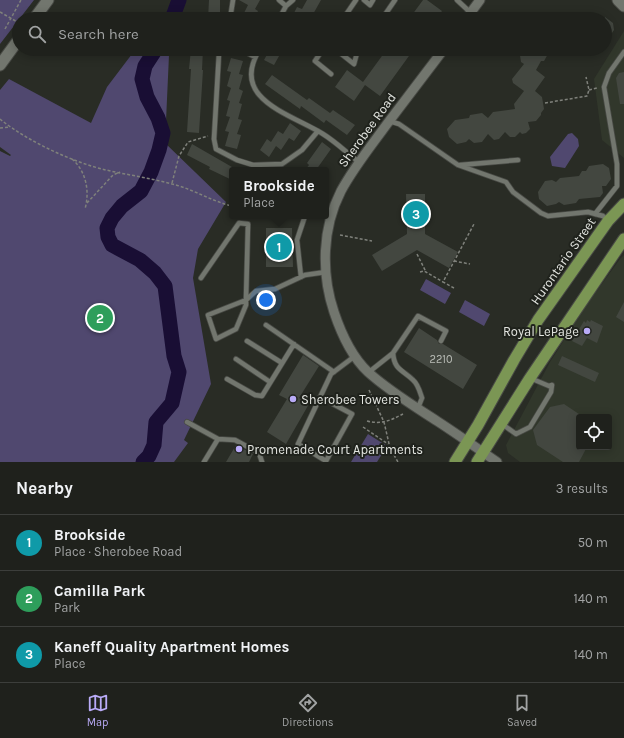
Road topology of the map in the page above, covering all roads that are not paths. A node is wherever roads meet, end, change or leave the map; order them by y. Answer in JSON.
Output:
{"nodes":[{"id":1,"x":48,"y":0,"type":"edge"},
{"id":2,"x":233,"y":0,"type":"edge"},
{"id":3,"x":279,"y":0,"type":"edge"},
{"id":4,"x":293,"y":0,"type":"edge"},
{"id":5,"x":356,"y":0,"type":"edge"},
{"id":6,"x":364,"y":0,"type":"edge"},
{"id":7,"x":373,"y":0,"type":"edge"},
{"id":8,"x":395,"y":0,"type":"edge"},
{"id":9,"x":457,"y":0,"type":"edge"},
{"id":10,"x":480,"y":0,"type":"edge"},
{"id":11,"x":286,"y":6,"type":"junction"},
{"id":12,"x":39,"y":12,"type":"edge"},
{"id":13,"x":231,"y":12,"type":"edge"},
{"id":14,"x":283,"y":12,"type":"edge"},
{"id":15,"x":348,"y":12,"type":"edge"},
{"id":16,"x":387,"y":12,"type":"edge"},
{"id":17,"x":465,"y":12,"type":"edge"},
{"id":18,"x":471,"y":12,"type":"edge"},
{"id":19,"x":12,"y":49,"type":"edge"},
{"id":20,"x":624,"y":52,"type":"edge"},
{"id":21,"x":219,"y":56,"type":"edge"},
{"id":22,"x":318,"y":56,"type":"edge"},
{"id":23,"x":344,"y":56,"type":"edge"},
{"id":24,"x":356,"y":56,"type":"edge"},
{"id":25,"x":439,"y":56,"type":"edge"},
{"id":26,"x":255,"y":57,"type":"edge"},
{"id":27,"x":0,"y":65,"type":"edge"},
{"id":28,"x":331,"y":74,"type":"dead end"},
{"id":29,"x":389,"y":121,"type":"junction"},
{"id":30,"x":318,"y":131,"type":"junction"},
{"id":31,"x":518,"y":160,"type":"dead end"},
{"id":32,"x":359,"y":162,"type":"junction"},
{"id":33,"x":458,"y":166,"type":"junction"},
{"id":34,"x":624,"y":204,"type":"edge"},
{"id":35,"x":329,"y":214,"type":"edge"},
{"id":36,"x":595,"y":214,"type":"junction"},
{"id":37,"x":304,"y":219,"type":"edge"},
{"id":38,"x":328,"y":219,"type":"edge"},
{"id":39,"x":608,"y":221,"type":"junction"},
{"id":40,"x":624,"y":239,"type":"edge"},
{"id":41,"x":326,"y":272,"type":"junction"},
{"id":42,"x":301,"y":277,"type":"junction"},
{"id":43,"x":201,"y":278,"type":"dead end"},
{"id":44,"x":246,"y":300,"type":"junction"},
{"id":45,"x":266,"y":325,"type":"dead end"},
{"id":46,"x":247,"y":340,"type":"dead end"},
{"id":47,"x":441,"y":341,"type":"dead end"},
{"id":48,"x":294,"y":344,"type":"junction"},
{"id":49,"x":393,"y":353,"type":"junction"},
{"id":50,"x":355,"y":356,"type":"junction"},
{"id":51,"x":236,"y":358,"type":"dead end"},
{"id":52,"x":282,"y":363,"type":"junction"},
{"id":53,"x":334,"y":372,"type":"junction"},
{"id":54,"x":369,"y":372,"type":"junction"},
{"id":55,"x":530,"y":378,"type":"junction"},
{"id":56,"x":227,"y":379,"type":"dead end"},
{"id":57,"x":270,"y":382,"type":"junction"},
{"id":58,"x":320,"y":397,"type":"junction"},
{"id":59,"x":418,"y":408,"type":"junction"},
{"id":60,"x":187,"y":422,"type":"dead end"},
{"id":61,"x":501,"y":423,"type":"junction"},
{"id":62,"x":218,"y":439,"type":"junction"},
{"id":63,"x":468,"y":442,"type":"junction"},
{"id":64,"x":480,"y":457,"type":"edge"},
{"id":65,"x":204,"y":462,"type":"edge"},
{"id":66,"x":262,"y":462,"type":"edge"},
{"id":67,"x":455,"y":462,"type":"edge"},
{"id":68,"x":497,"y":462,"type":"edge"}],
"edges":[{"from":1,"to":12,"type":"street"},
{"from":2,"to":13,"type":"lane"},
{"from":3,"to":11,"type":"lane"},
{"from":4,"to":11,"type":"lane"},
{"from":5,"to":15,"type":"lane"},
{"from":6,"to":7,"type":"lane"},
{"from":8,"to":16,"type":"lane"},
{"from":9,"to":17,"type":"lane"},
{"from":10,"to":18,"type":"street"},
{"from":11,"to":14,"type":"lane"},
{"from":19,"to":27,"type":"street"},
{"from":20,"to":36,"type":"lane"},
{"from":21,"to":30,"type":"lane"},
{"from":22,"to":28,"type":"lane"},
{"from":23,"to":24,"type":"lane"},
{"from":25,"to":29,"type":"street","name":"Sherobee Road"},
{"from":26,"to":30,"type":"lane"},
{"from":29,"to":32,"type":"street","name":"Sherobee Road"},
{"from":29,"to":33,"type":"lane"},
{"from":30,"to":32,"type":"lane"},
{"from":31,"to":33,"type":"lane"},
{"from":32,"to":35,"type":"street","name":"Sherobee Road"},
{"from":33,"to":36,"type":"lane"},
{"from":34,"to":39,"type":"main road","name":"Hurontario Street"},
{"from":36,"to":39,"type":"lane"},
{"from":37,"to":42,"type":"lane"},
{"from":38,"to":41,"type":"street","name":"Sherobee Road"},
{"from":39,"to":63,"type":"main road","name":"Hurontario Street"},
{"from":40,"to":55,"type":"main road"},
{"from":41,"to":42,"type":"lane"},
{"from":41,"to":50,"type":"street","name":"Sherobee Road"},
{"from":42,"to":44,"type":"lane"},
{"from":43,"to":44,"type":"lane"},
{"from":44,"to":44,"type":"lane"},
{"from":45,"to":48,"type":"lane"},
{"from":46,"to":52,"type":"lane"},
{"from":47,"to":49,"type":"lane"},
{"from":48,"to":52,"type":"lane"},
{"from":48,"to":53,"type":"lane"},
{"from":49,"to":54,"type":"lane"},
{"from":49,"to":59,"type":"lane"},
{"from":50,"to":53,"type":"lane"},
{"from":50,"to":54,"type":"street","name":"Sherobee Road"},
{"from":51,"to":57,"type":"lane"},
{"from":52,"to":57,"type":"lane"},
{"from":53,"to":58,"type":"lane"},
{"from":54,"to":59,"type":"street","name":"Sherobee Road"},
{"from":55,"to":61,"type":"main road"},
{"from":55,"to":61,"type":"lane"},
{"from":56,"to":57,"type":"lane"},
{"from":58,"to":58,"type":"lane"},
{"from":59,"to":63,"type":"street","name":"Sherobee Road"},
{"from":60,"to":62,"type":"lane"},
{"from":61,"to":64,"type":"main road"},
{"from":62,"to":65,"type":"lane"},
{"from":62,"to":66,"type":"lane"},
{"from":63,"to":64,"type":"street","name":"Sherobee Road"},
{"from":63,"to":67,"type":"main road","name":"Hurontario Street"},
{"from":64,"to":68,"type":"street","name":"Sherobee Road"}]}
